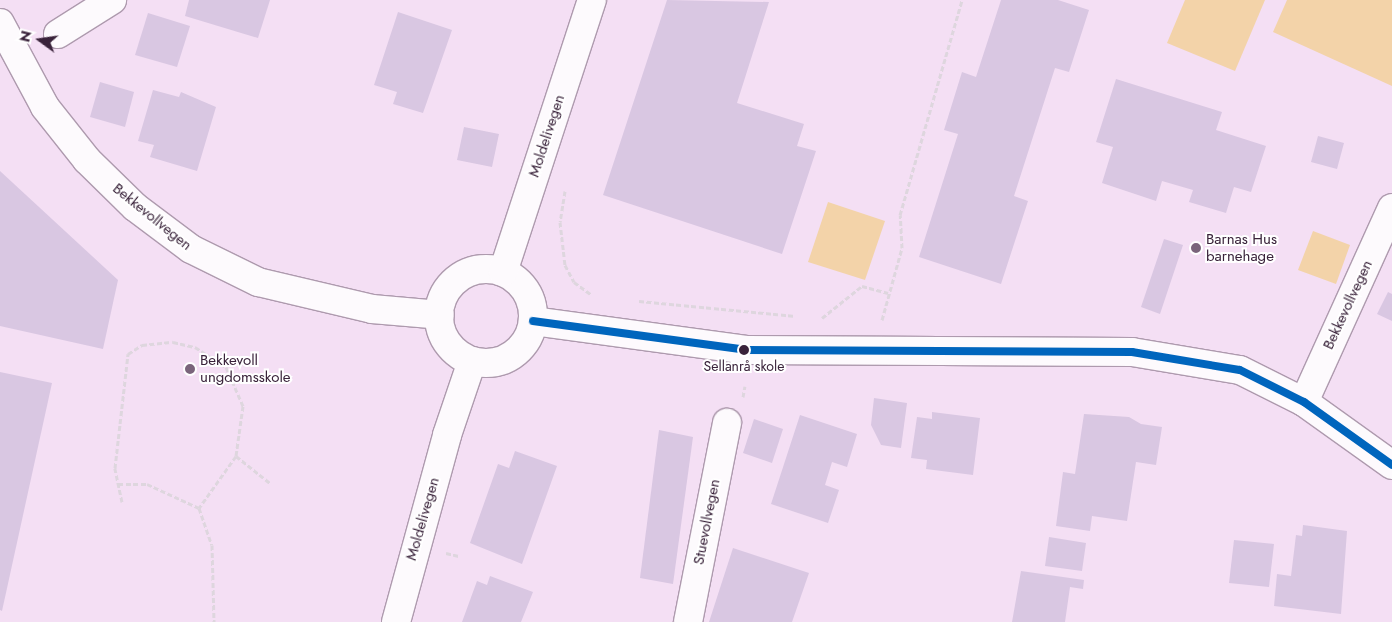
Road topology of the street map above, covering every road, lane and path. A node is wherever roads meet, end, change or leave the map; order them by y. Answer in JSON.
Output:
{"nodes":[{"id":1,"x":112,"y":0,"type":"edge"},
{"id":2,"x":592,"y":0,"type":"edge"},
{"id":3,"x":962,"y":0,"type":"edge"},
{"id":4,"x":0,"y":23,"type":"edge"},
{"id":5,"x":58,"y":34,"type":"dead end"},
{"id":6,"x":566,"y":183,"type":"dead end"},
{"id":7,"x":1392,"y":208,"type":"edge"},
{"id":8,"x":503,"y":272,"type":"junction"},
{"id":9,"x":888,"y":293,"type":"junction"},
{"id":10,"x":595,"y":298,"type":"dead end"},
{"id":11,"x":634,"y":301,"type":"dead end"},
{"id":12,"x":440,"y":314,"type":"junction"},
{"id":13,"x":802,"y":318,"type":"dead end"},
{"id":14,"x":811,"y":319,"type":"dead end"},
{"id":15,"x":819,"y":320,"type":"junction"},
{"id":16,"x":533,"y":321,"type":"junction"},
{"id":17,"x":823,"y":325,"type":"dead end"},
{"id":18,"x":881,"y":351,"type":"junction"},
{"id":19,"x":472,"y":361,"type":"junction"},
{"id":20,"x":1304,"y":402,"type":"junction"},
{"id":21,"x":727,"y":423,"type":"dead end"},
{"id":22,"x":236,"y":456,"type":"junction"},
{"id":23,"x":1392,"y":465,"type":"edge"},
{"id":24,"x":270,"y":483,"type":"dead end"},
{"id":25,"x":118,"y":484,"type":"junction"},
{"id":26,"x":122,"y":502,"type":"dead end"},
{"id":27,"x":199,"y":508,"type":"junction"},
{"id":28,"x":214,"y":622,"type":"edge"},
{"id":29,"x":396,"y":622,"type":"edge"},
{"id":30,"x":688,"y":622,"type":"edge"}],
"edges":[{"from":1,"to":5,"type":"street"},
{"from":2,"to":8,"type":"street","name":"Moldelivegen"},
{"from":3,"to":9,"type":"path"},
{"from":4,"to":12,"type":"street","name":"Bekkevollvegen"},
{"from":6,"to":10,"type":"path"},
{"from":7,"to":20,"type":"street","name":"Bekkevollvegen"},
{"from":8,"to":12,"type":"street"},
{"from":8,"to":16,"type":"street"},
{"from":9,"to":15,"type":"path"},
{"from":9,"to":18,"type":"path"},
{"from":11,"to":13,"type":"path"},
{"from":12,"to":19,"type":"street"},
{"from":14,"to":15,"type":"path"},
{"from":15,"to":17,"type":"path"},
{"from":16,"to":18,"type":"street"},
{"from":16,"to":19,"type":"street"},
{"from":18,"to":20,"type":"street"},
{"from":19,"to":29,"type":"street","name":"Moldelivegen"},
{"from":20,"to":23,"type":"street"},
{"from":21,"to":30,"type":"street","name":"Stuevollvegen"},
{"from":22,"to":24,"type":"path"},
{"from":22,"to":25,"type":"path"},
{"from":22,"to":27,"type":"path"},
{"from":25,"to":26,"type":"path"},
{"from":25,"to":27,"type":"path"},
{"from":27,"to":28,"type":"path"}]}
